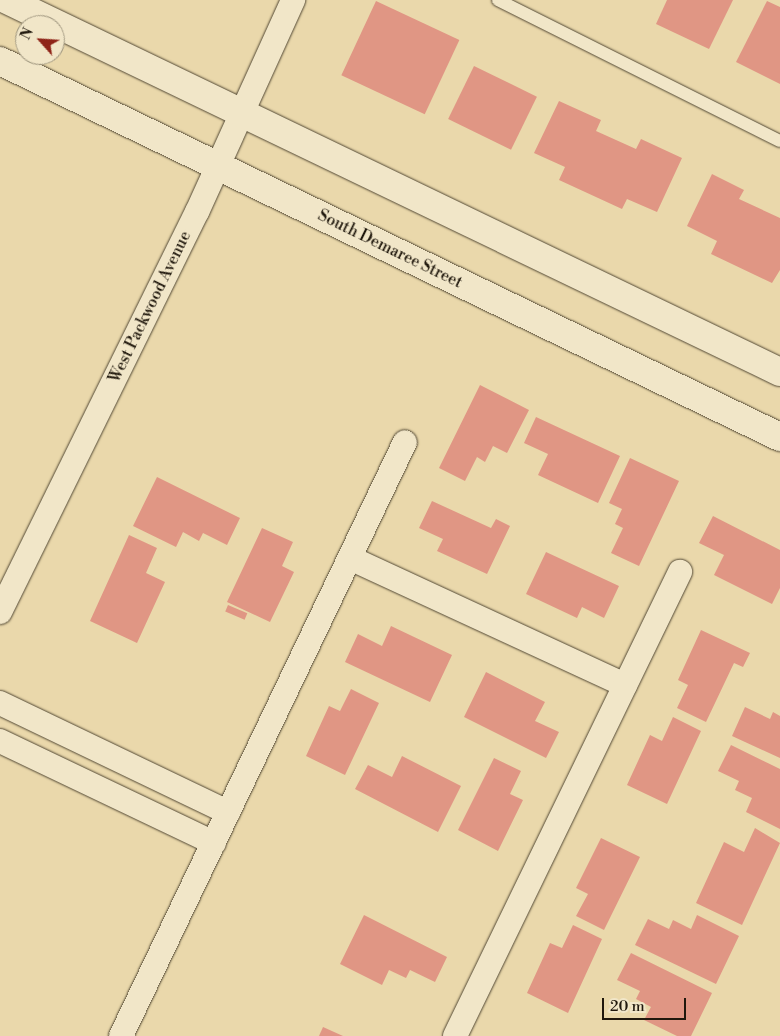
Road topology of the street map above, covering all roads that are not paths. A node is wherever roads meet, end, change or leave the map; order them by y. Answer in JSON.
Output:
{"nodes":[{"id":1,"x":8,"y":0,"type":"edge"},
{"id":2,"x":293,"y":0,"type":"edge"},
{"id":3,"x":498,"y":0,"type":"edge"},
{"id":4,"x":0,"y":61,"type":"edge"},
{"id":5,"x":242,"y":113,"type":"junction"},
{"id":6,"x":780,"y":141,"type":"edge"},
{"id":7,"x":219,"y":166,"type":"junction"},
{"id":8,"x":780,"y":372,"type":"edge"},
{"id":9,"x":780,"y":437,"type":"edge"},
{"id":10,"x":405,"y":442,"type":"dead end"},
{"id":11,"x":350,"y":558,"type":"junction"},
{"id":12,"x":680,"y":572,"type":"dead end"},
{"id":13,"x":0,"y":612,"type":"edge"},
{"id":14,"x":625,"y":686,"type":"junction"},
{"id":15,"x":0,"y":703,"type":"edge"},
{"id":16,"x":0,"y":741,"type":"edge"},
{"id":17,"x":228,"y":812,"type":"junction"},
{"id":18,"x":214,"y":843,"type":"junction"},
{"id":19,"x":121,"y":1036,"type":"edge"},
{"id":20,"x":455,"y":1036,"type":"edge"}],
"edges":[{"from":1,"to":5,"type":"main road"},
{"from":2,"to":5,"type":"street","name":"West Packwood Avenue"},
{"from":3,"to":6,"type":"lane"},
{"from":4,"to":7,"type":"main road","name":"South Demaree Street"},
{"from":5,"to":7,"type":"street","name":"West Packwood Avenue"},
{"from":5,"to":8,"type":"main road"},
{"from":7,"to":9,"type":"main road","name":"South Demaree Street"},
{"from":7,"to":13,"type":"street","name":"West Packwood Avenue"},
{"from":10,"to":11,"type":"street"},
{"from":11,"to":14,"type":"street"},
{"from":11,"to":17,"type":"street"},
{"from":12,"to":14,"type":"street"},
{"from":14,"to":20,"type":"street"},
{"from":15,"to":17,"type":"street"},
{"from":16,"to":18,"type":"street"},
{"from":17,"to":18,"type":"street"},
{"from":18,"to":19,"type":"street"}]}
